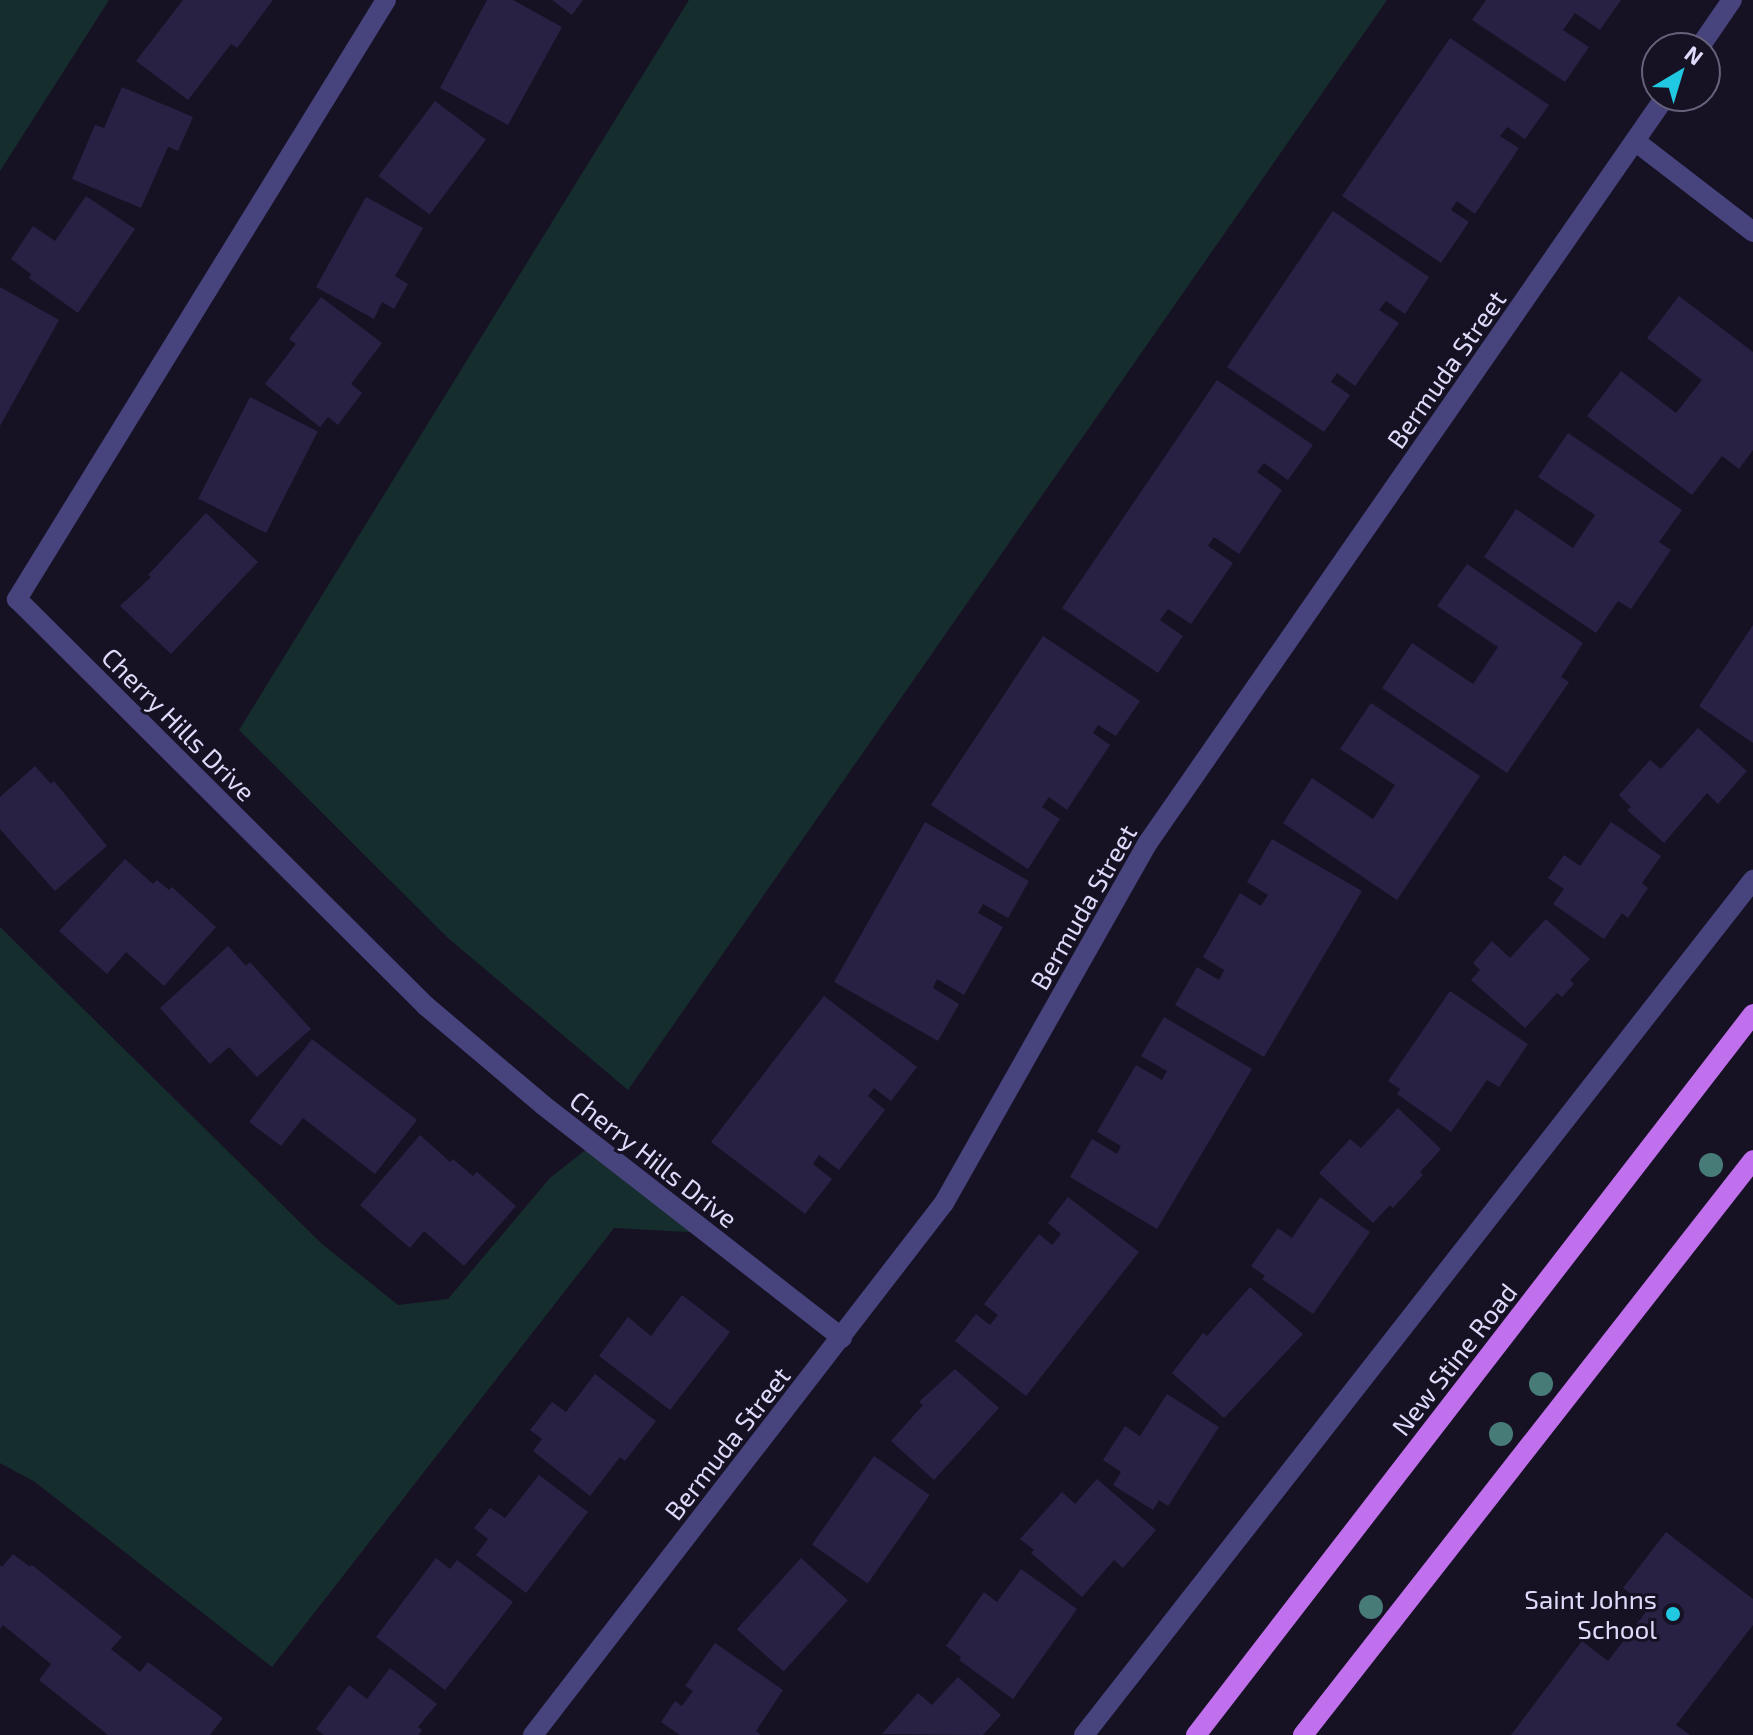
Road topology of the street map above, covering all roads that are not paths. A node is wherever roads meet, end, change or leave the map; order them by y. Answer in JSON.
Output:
{"nodes":[{"id":1,"x":386,"y":0,"type":"edge"},
{"id":2,"x":1732,"y":0,"type":"edge"},
{"id":3,"x":1710,"y":32,"type":"edge"},
{"id":4,"x":1655,"y":112,"type":"edge"},
{"id":5,"x":1635,"y":141,"type":"junction"},
{"id":6,"x":1753,"y":232,"type":"edge"},
{"id":7,"x":1753,"y":880,"type":"edge"},
{"id":8,"x":1753,"y":1014,"type":"edge"},
{"id":9,"x":1753,"y":1160,"type":"edge"},
{"id":10,"x":842,"y":1338,"type":"junction"},
{"id":11,"x":533,"y":1735,"type":"edge"},
{"id":12,"x":1084,"y":1735,"type":"edge"},
{"id":13,"x":1196,"y":1735,"type":"edge"},
{"id":14,"x":1303,"y":1735,"type":"edge"}],
"edges":[{"from":1,"to":10,"type":"street","name":"Cherry Hills Drive"},
{"from":2,"to":3,"type":"street"},
{"from":4,"to":5,"type":"street","name":"Bermuda Street"},
{"from":5,"to":6,"type":"street"},
{"from":5,"to":10,"type":"street","name":"Bermuda Street"},
{"from":7,"to":12,"type":"street"},
{"from":8,"to":13,"type":"main road","name":"New Stine Road"},
{"from":9,"to":14,"type":"main road"},
{"from":10,"to":11,"type":"street","name":"Bermuda Street"}]}
